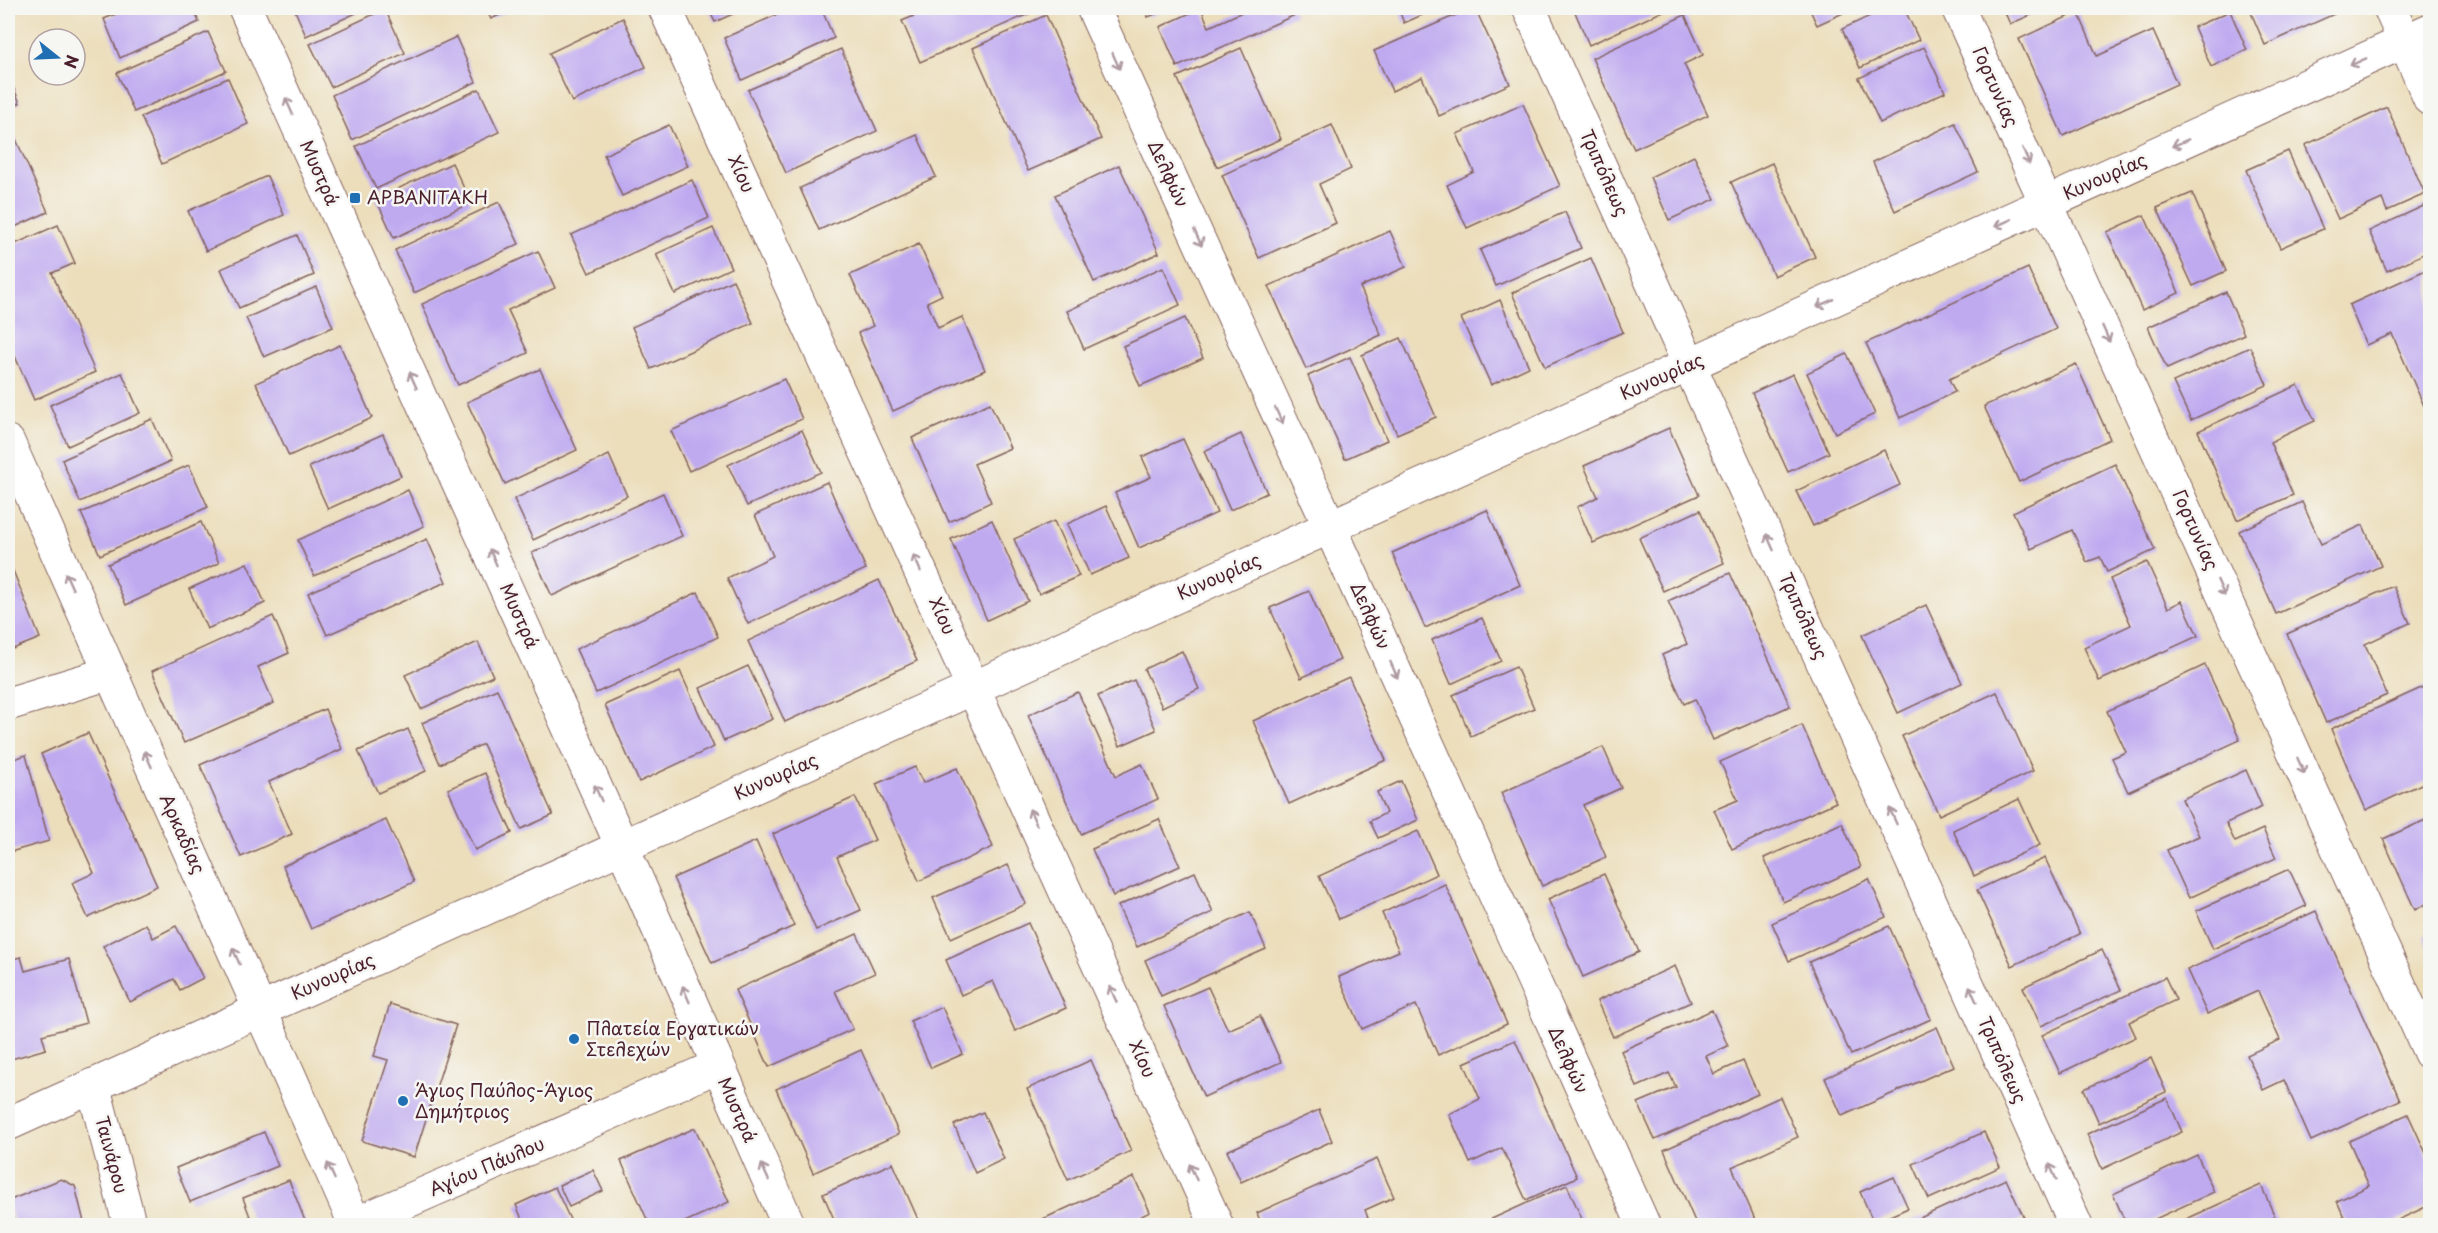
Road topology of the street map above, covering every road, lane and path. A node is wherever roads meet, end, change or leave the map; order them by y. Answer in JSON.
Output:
{"nodes":[{"id":1,"x":245,"y":8,"type":"edge"},
{"id":2,"x":665,"y":8,"type":"edge"},
{"id":3,"x":1093,"y":8,"type":"edge"},
{"id":4,"x":1529,"y":8,"type":"edge"},
{"id":5,"x":1958,"y":8,"type":"edge"},
{"id":6,"x":2390,"y":8,"type":"edge"},
{"id":7,"x":2418,"y":35,"type":"edge"},
{"id":8,"x":2430,"y":99,"type":"edge"},
{"id":9,"x":2047,"y":203,"type":"junction"},
{"id":10,"x":1690,"y":364,"type":"junction"},
{"id":11,"x":8,"y":442,"type":"edge"},
{"id":12,"x":1330,"y":527,"type":"junction"},
{"id":13,"x":110,"y":673,"type":"junction"},
{"id":14,"x":974,"y":687,"type":"junction"},
{"id":15,"x":8,"y":704,"type":"edge"},
{"id":16,"x":622,"y":846,"type":"junction"},
{"id":17,"x":260,"y":1010,"type":"junction"},
{"id":18,"x":2430,"y":1053,"type":"edge"},
{"id":19,"x":718,"y":1066,"type":"junction"},
{"id":20,"x":93,"y":1085,"type":"junction"},
{"id":21,"x":8,"y":1124,"type":"edge"},
{"id":22,"x":355,"y":1225,"type":"edge"},
{"id":23,"x":130,"y":1226,"type":"edge"},
{"id":24,"x":789,"y":1226,"type":"edge"},
{"id":25,"x":1217,"y":1226,"type":"edge"},
{"id":26,"x":1644,"y":1226,"type":"edge"},
{"id":27,"x":2076,"y":1226,"type":"edge"}],
"edges":[{"from":16,"to":1,"type":"street","name":"Μυστρά","one_way":true},
{"from":14,"to":2,"type":"street","name":"Χίου","one_way":true},
{"from":3,"to":12,"type":"street","name":"Δελφών","one_way":true},
{"from":4,"to":10,"type":"street","name":"Τριπόλεως"},
{"from":5,"to":9,"type":"street","name":"Γορτυνίας","one_way":true},
{"from":6,"to":7,"type":"street"},
{"from":7,"to":8,"type":"street"},
{"from":7,"to":9,"type":"street","name":"Κυνουρίας","one_way":true},
{"from":9,"to":10,"type":"street","name":"Κυνουρίας","one_way":true},
{"from":9,"to":18,"type":"street","name":"Γορτυνίας","one_way":true},
{"from":10,"to":12,"type":"street","name":"Κυνουρίας"},
{"from":27,"to":10,"type":"street","name":"Τριπόλεως","one_way":true},
{"from":13,"to":11,"type":"street","name":"Αρκαδίας","one_way":true},
{"from":12,"to":14,"type":"street","name":"Κυνουρίας"},
{"from":12,"to":26,"type":"street","name":"Δελφών","one_way":true},
{"from":13,"to":15,"type":"street"},
{"from":17,"to":13,"type":"street","name":"Αρκαδίας","one_way":true},
{"from":14,"to":16,"type":"street","name":"Κυνουρίας"},
{"from":25,"to":14,"type":"street","name":"Χίου","one_way":true},
{"from":16,"to":17,"type":"street","name":"Κυνουρίας"},
{"from":19,"to":16,"type":"street","name":"Μυστρά","one_way":true},
{"from":17,"to":20,"type":"street","name":"Κυνουρίας"},
{"from":22,"to":17,"type":"street","name":"Αρκαδίας","one_way":true},
{"from":19,"to":22,"type":"street","name":"Αγίου Πάυλου"},
{"from":24,"to":19,"type":"street","name":"Μυστρά","one_way":true},
{"from":20,"to":21,"type":"street","name":"Κυνουρίας"},
{"from":20,"to":23,"type":"street","name":"Ταινάρου"}]}
